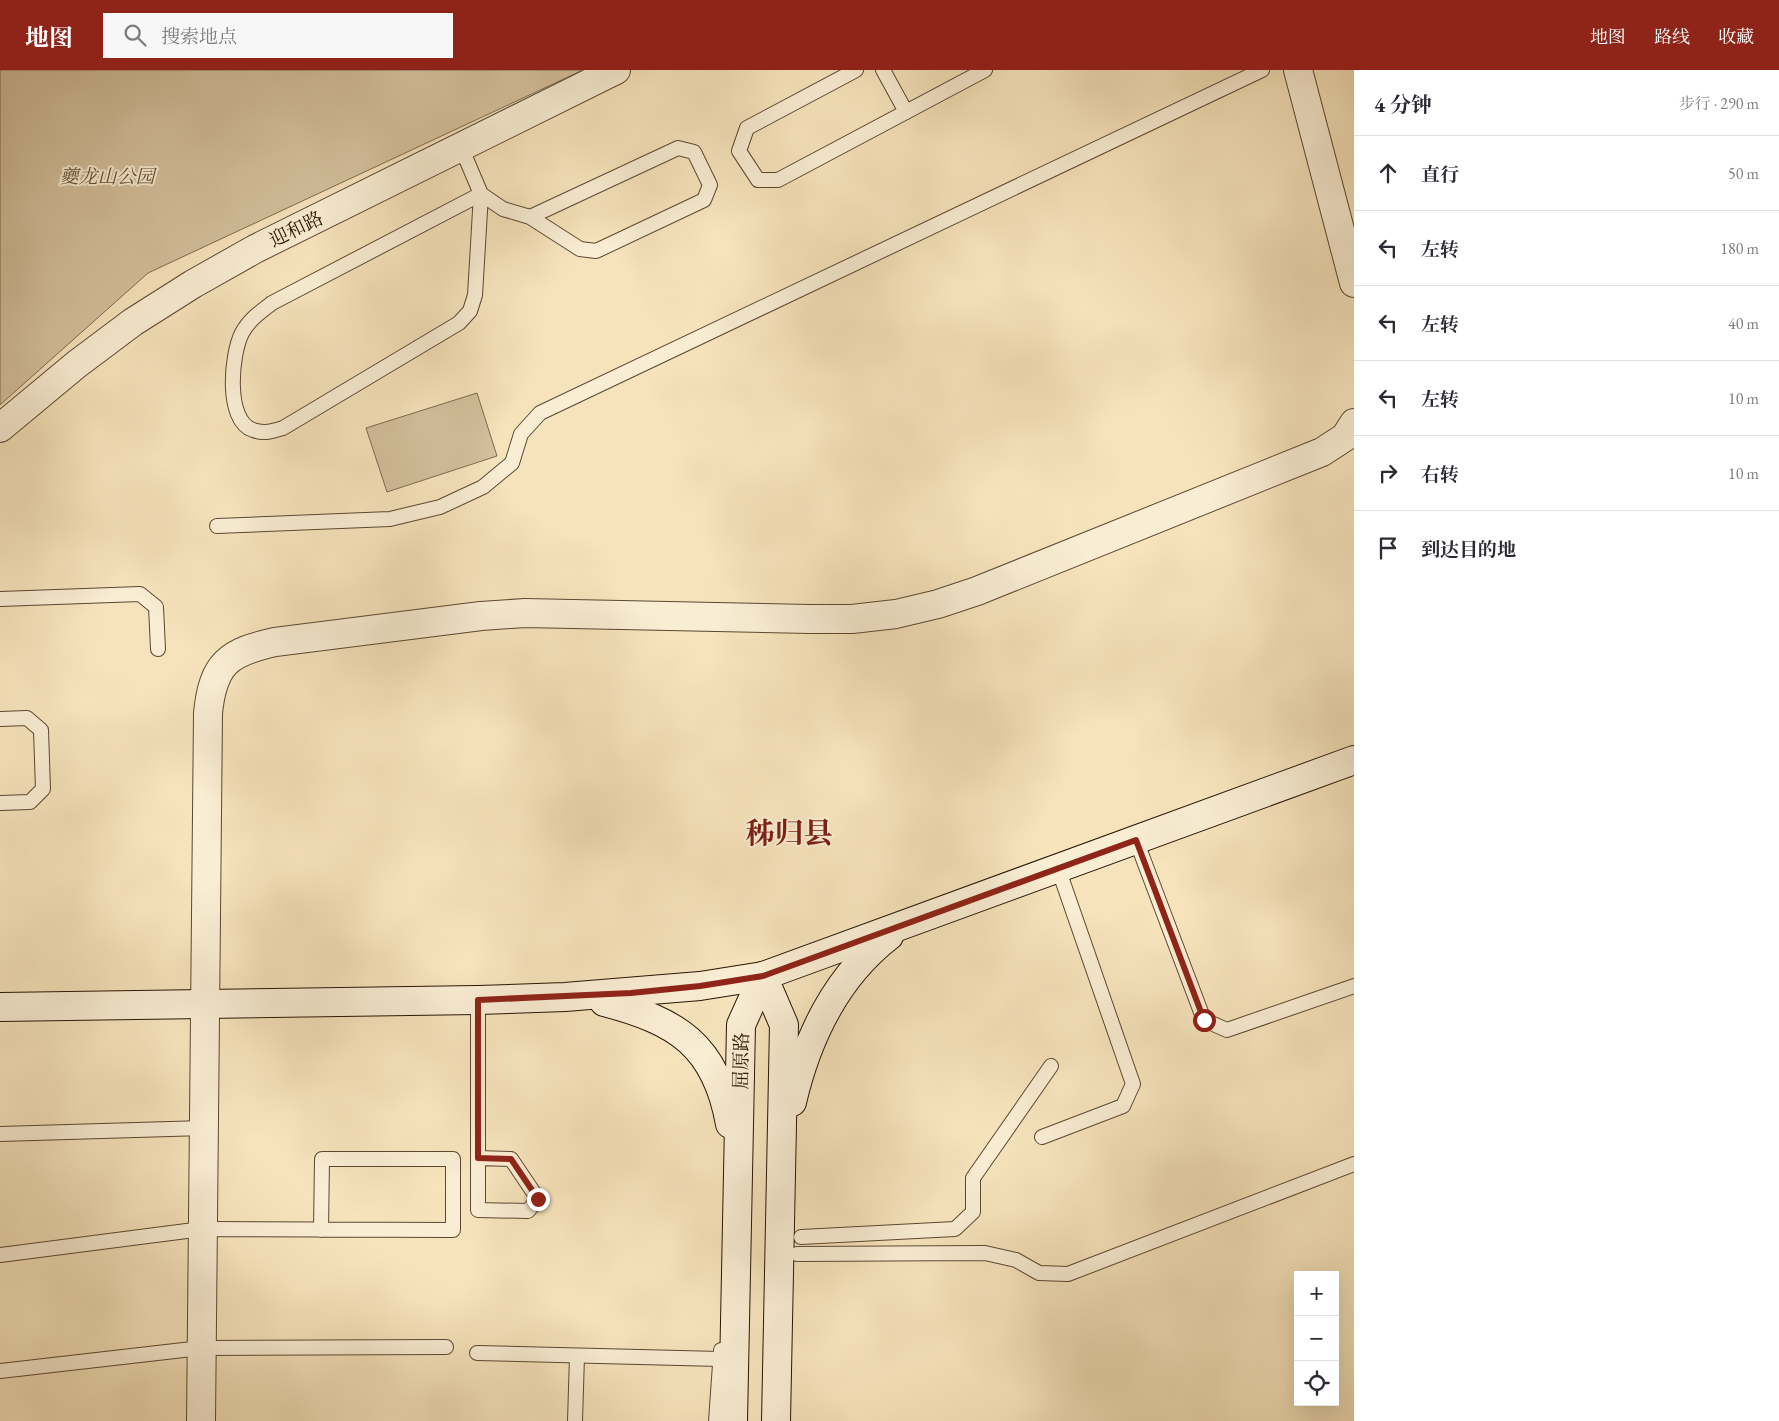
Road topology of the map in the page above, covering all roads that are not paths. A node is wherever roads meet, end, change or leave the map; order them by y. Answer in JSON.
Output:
{"nodes":[{"id":1,"x":616,"y":70,"type":"edge"},
{"id":2,"x":856,"y":70,"type":"edge"},
{"id":3,"x":883,"y":70,"type":"edge"},
{"id":4,"x":985,"y":70,"type":"edge"},
{"id":5,"x":1262,"y":70,"type":"edge"},
{"id":6,"x":1298,"y":70,"type":"edge"},
{"id":7,"x":906,"y":112,"type":"junction"},
{"id":8,"x":460,"y":147,"type":"junction"},
{"id":9,"x":481,"y":194,"type":"junction"},
{"id":10,"x":530,"y":216,"type":"junction"},
{"id":11,"x":1354,"y":283,"type":"edge"},
{"id":12,"x":1354,"y":423,"type":"edge"},
{"id":13,"x":0,"y":428,"type":"edge"},
{"id":14,"x":217,"y":526,"type":"dead end"},
{"id":15,"x":0,"y":599,"type":"edge"},
{"id":16,"x":158,"y":649,"type":"dead end"},
{"id":17,"x":0,"y":719,"type":"edge"},
{"id":18,"x":1354,"y":760,"type":"edge"},
{"id":19,"x":0,"y":803,"type":"edge"},
{"id":20,"x":1136,"y":840,"type":"junction"},
{"id":21,"x":1058,"y":868,"type":"junction"},
{"id":22,"x":904,"y":924,"type":"junction"},
{"id":23,"x":763,"y":976,"type":"junction"},
{"id":24,"x":1354,"y":986,"type":"edge"},
{"id":25,"x":566,"y":997,"type":"junction"},
{"id":26,"x":478,"y":1000,"type":"junction"},
{"id":27,"x":205,"y":1004,"type":"junction"},
{"id":28,"x":0,"y":1008,"type":"edge"},
{"id":29,"x":1051,"y":1066,"type":"dead end"},
{"id":30,"x":204,"y":1128,"type":"junction"},
{"id":31,"x":0,"y":1134,"type":"edge"},
{"id":32,"x":1042,"y":1137,"type":"dead end"},
{"id":33,"x":781,"y":1155,"type":"junction"},
{"id":34,"x":478,"y":1158,"type":"junction"},
{"id":35,"x":1354,"y":1164,"type":"edge"},
{"id":36,"x":738,"y":1187,"type":"junction"},
{"id":37,"x":202,"y":1229,"type":"junction"},
{"id":38,"x":321,"y":1230,"type":"junction"},
{"id":39,"x":801,"y":1237,"type":"dead end"},
{"id":40,"x":797,"y":1254,"type":"dead end"},
{"id":41,"x":0,"y":1255,"type":"edge"},
{"id":42,"x":446,"y":1347,"type":"dead end"},
{"id":43,"x":201,"y":1348,"type":"junction"},
{"id":44,"x":477,"y":1353,"type":"dead end"},
{"id":45,"x":577,"y":1356,"type":"junction"},
{"id":46,"x":720,"y":1359,"type":"junction"},
{"id":47,"x":0,"y":1371,"type":"edge"},
{"id":48,"x":200,"y":1421,"type":"edge"},
{"id":49,"x":575,"y":1421,"type":"edge"},
{"id":50,"x":716,"y":1421,"type":"edge"},
{"id":51,"x":733,"y":1421,"type":"edge"},
{"id":52,"x":776,"y":1421,"type":"edge"}],
"edges":[{"from":1,"to":8,"type":"street","name":"迎和路"},
{"from":2,"to":7,"type":"lane"},
{"from":3,"to":7,"type":"lane"},
{"from":4,"to":7,"type":"lane"},
{"from":5,"to":14,"type":"lane"},
{"from":6,"to":11,"type":"street"},
{"from":8,"to":9,"type":"lane"},
{"from":8,"to":13,"type":"street","name":"迎和路"},
{"from":9,"to":9,"type":"lane"},
{"from":9,"to":10,"type":"lane"},
{"from":10,"to":10,"type":"lane"},
{"from":12,"to":27,"type":"street"},
{"from":15,"to":16,"type":"lane"},
{"from":17,"to":19,"type":"lane"},
{"from":18,"to":20,"type":"street"},
{"from":20,"to":21,"type":"street"},
{"from":20,"to":24,"type":"lane"},
{"from":21,"to":22,"type":"street"},
{"from":21,"to":32,"type":"lane"},
{"from":22,"to":23,"type":"street"},
{"from":22,"to":33,"type":"street"},
{"from":23,"to":25,"type":"street"},
{"from":23,"to":33,"type":"street"},
{"from":23,"to":36,"type":"street","name":"屈原路"},
{"from":25,"to":26,"type":"street"},
{"from":25,"to":36,"type":"street"},
{"from":26,"to":27,"type":"street"},
{"from":26,"to":34,"type":"lane"},
{"from":27,"to":28,"type":"street"},
{"from":27,"to":30,"type":"street"},
{"from":29,"to":39,"type":"lane"},
{"from":30,"to":31,"type":"lane"},
{"from":30,"to":37,"type":"street"},
{"from":33,"to":52,"type":"street"},
{"from":34,"to":34,"type":"lane"},
{"from":35,"to":40,"type":"lane"},
{"from":36,"to":46,"type":"lane"},
{"from":36,"to":51,"type":"street","name":"屈原路"},
{"from":37,"to":38,"type":"lane"},
{"from":37,"to":41,"type":"lane"},
{"from":37,"to":43,"type":"street"},
{"from":38,"to":38,"type":"lane"},
{"from":42,"to":43,"type":"lane"},
{"from":43,"to":47,"type":"lane"},
{"from":43,"to":48,"type":"street"},
{"from":44,"to":45,"type":"lane"},
{"from":45,"to":46,"type":"lane"},
{"from":45,"to":49,"type":"lane"},
{"from":46,"to":50,"type":"lane"}]}
